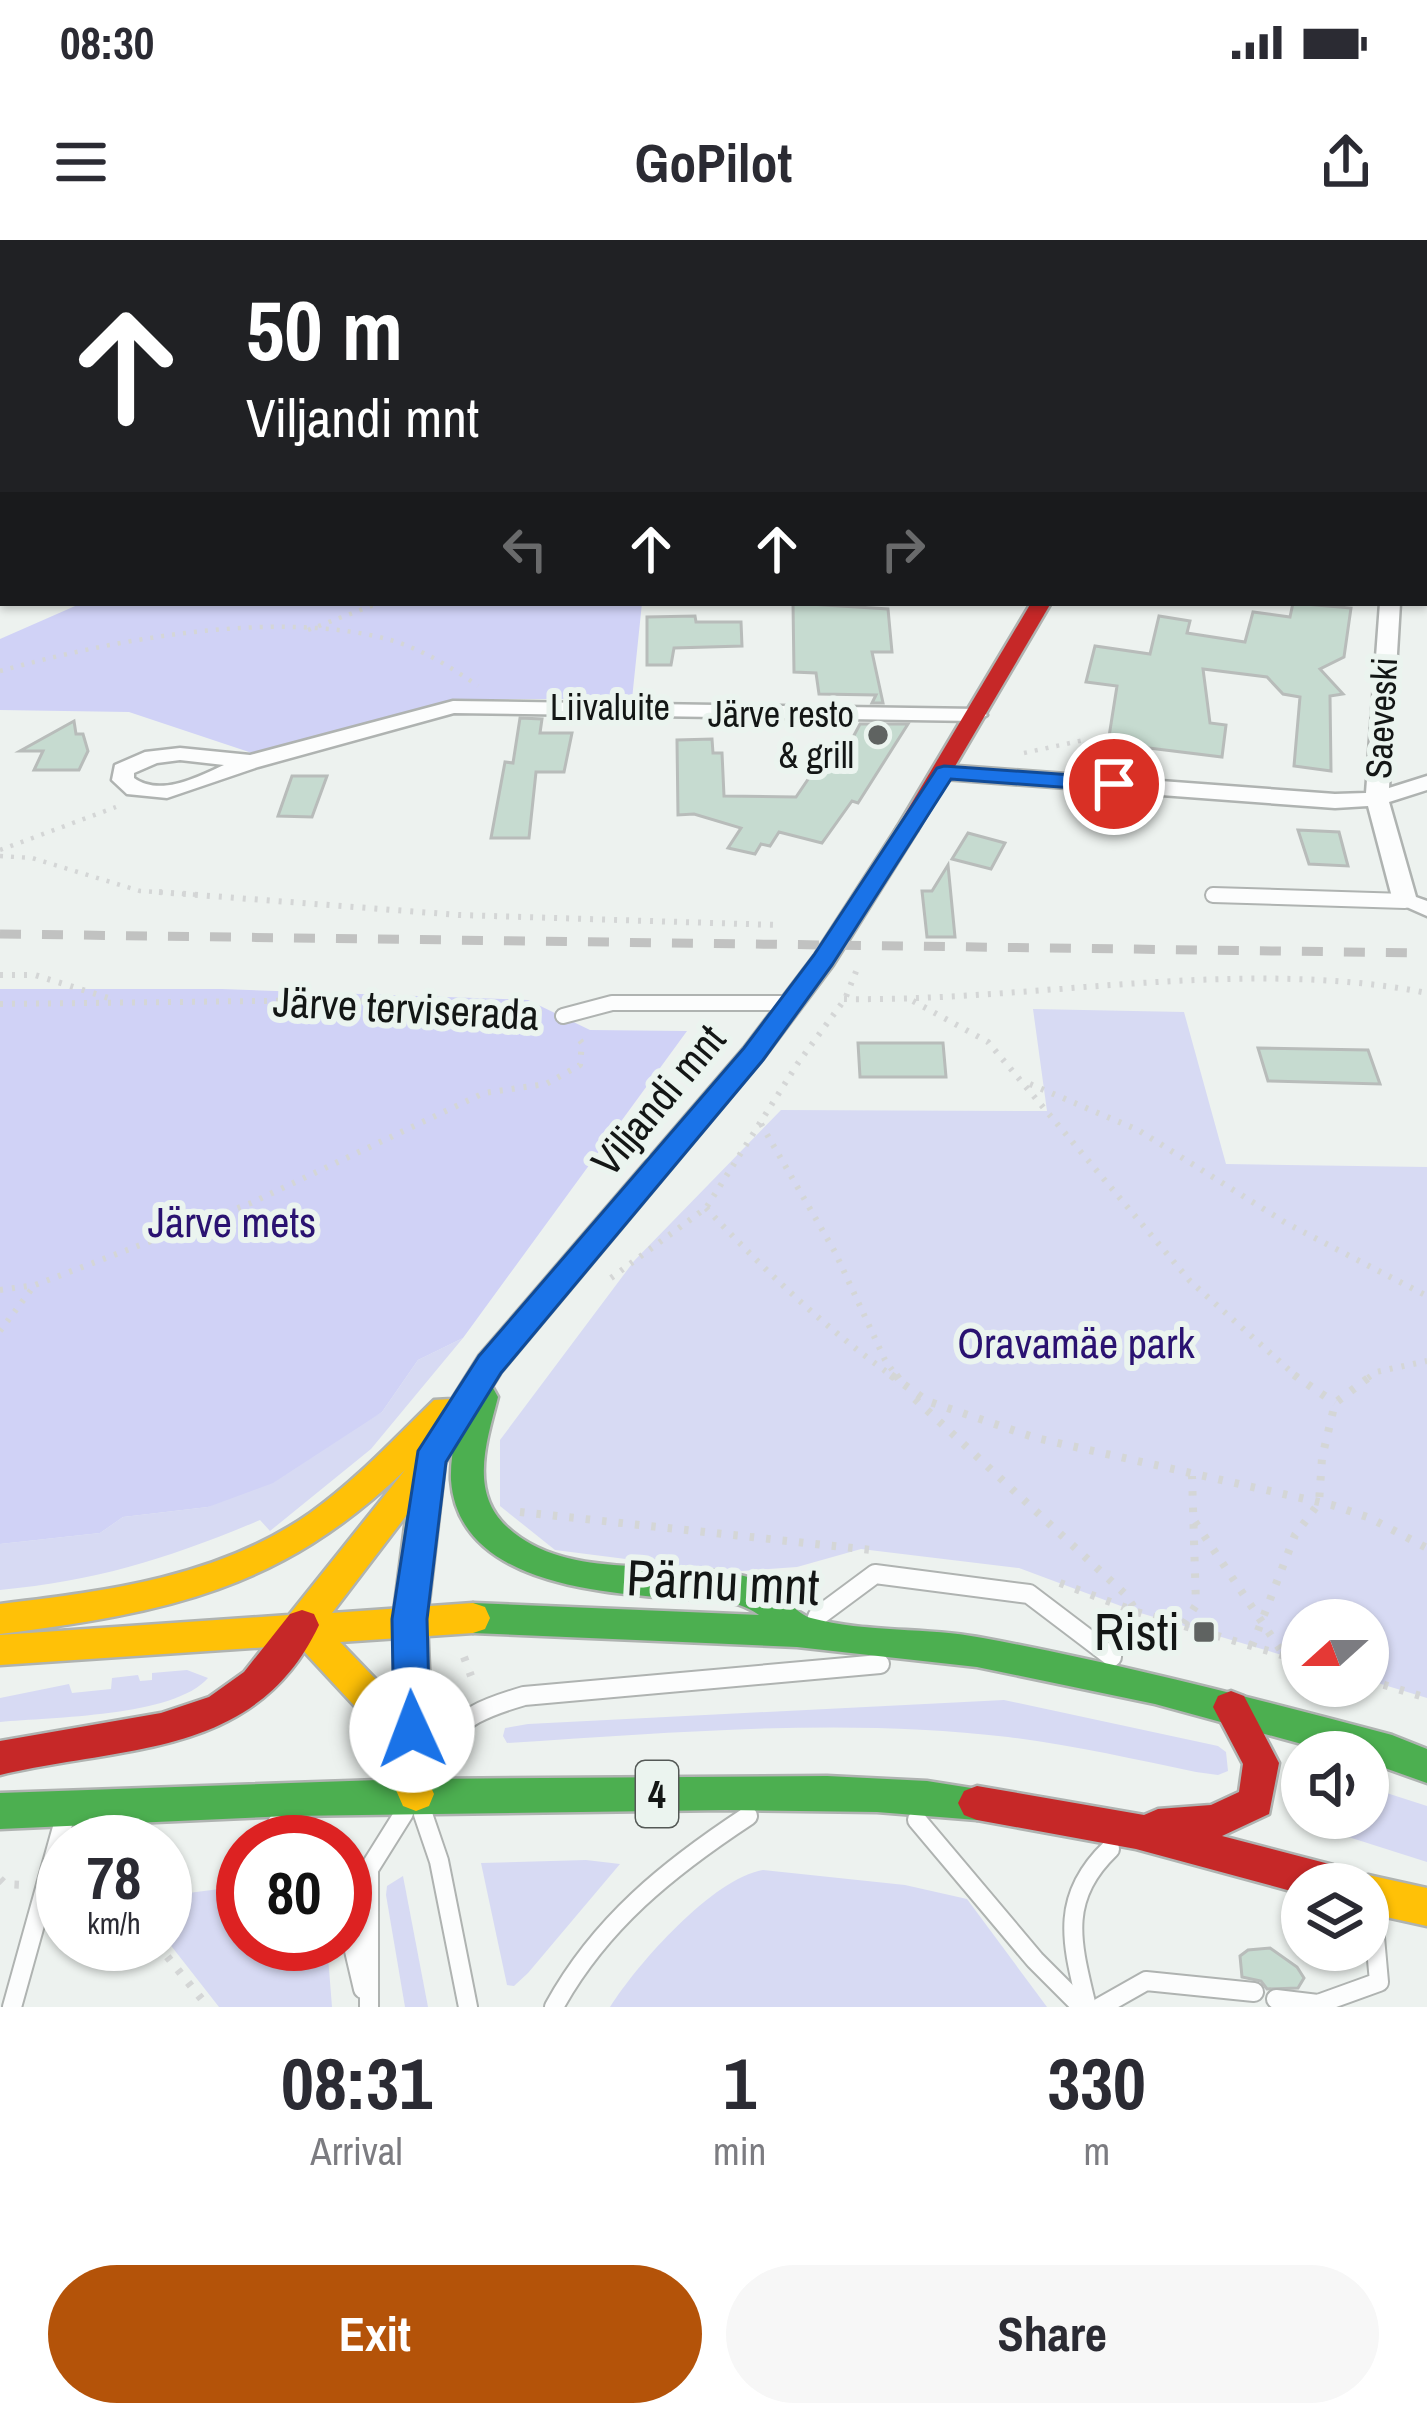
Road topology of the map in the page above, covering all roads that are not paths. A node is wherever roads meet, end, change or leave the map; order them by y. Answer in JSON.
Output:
{"nodes":[{"id":1,"x":1039,"y":606,"type":"edge"},
{"id":2,"x":1390,"y":606,"type":"edge"},
{"id":3,"x":977,"y":715,"type":"junction"},
{"id":4,"x":250,"y":762,"type":"junction"},
{"id":5,"x":944,"y":772,"type":"junction"},
{"id":6,"x":1427,"y":784,"type":"edge"},
{"id":7,"x":1377,"y":799,"type":"junction"},
{"id":8,"x":1214,"y":895,"type":"dead end"},
{"id":9,"x":1416,"y":905,"type":"edge"},
{"id":10,"x":791,"y":1003,"type":"junction"},
{"id":11,"x":562,"y":1016,"type":"road end"},
{"id":12,"x":490,"y":1364,"type":"junction"},
{"id":13,"x":430,"y":1460,"type":"junction"},
{"id":14,"x":0,"y":1618,"type":"edge"},
{"id":15,"x":410,"y":1619,"type":"junction"},
{"id":16,"x":302,"y":1625,"type":"junction"},
{"id":17,"x":797,"y":1632,"type":"junction"},
{"id":18,"x":0,"y":1650,"type":"edge"},
{"id":19,"x":977,"y":1652,"type":"junction"},
{"id":20,"x":1155,"y":1688,"type":"junction"},
{"id":21,"x":1231,"y":1707,"type":"junction"},
{"id":22,"x":0,"y":1758,"type":"edge"},
{"id":23,"x":1427,"y":1766,"type":"edge"},
{"id":24,"x":785,"y":1792,"type":"junction"},
{"id":25,"x":416,"y":1794,"type":"junction"},
{"id":26,"x":898,"y":1798,"type":"junction"},
{"id":27,"x":236,"y":1801,"type":"junction"},
{"id":28,"x":67,"y":1807,"type":"junction"},
{"id":29,"x":0,"y":1811,"type":"edge"},
{"id":30,"x":262,"y":1815,"type":"edge"},
{"id":31,"x":1136,"y":1829,"type":"junction"},
{"id":32,"x":1281,"y":1869,"type":"edge"},
{"id":33,"x":1389,"y":1898,"type":"edge"},
{"id":34,"x":1389,"y":1906,"type":"edge"},
{"id":35,"x":1427,"y":1907,"type":"edge"},
{"id":36,"x":1427,"y":1930,"type":"edge"},
{"id":37,"x":359,"y":1971,"type":"edge"},
{"id":38,"x":1378,"y":1971,"type":"edge"},
{"id":39,"x":1254,"y":1992,"type":"dead end"},
{"id":40,"x":1276,"y":1999,"type":"dead end"},
{"id":41,"x":12,"y":2007,"type":"edge"},
{"id":42,"x":368,"y":2007,"type":"edge"},
{"id":43,"x":468,"y":2007,"type":"edge"},
{"id":44,"x":554,"y":2007,"type":"edge"},
{"id":45,"x":1085,"y":2007,"type":"edge"},
{"id":46,"x":1100,"y":2007,"type":"edge"}],
"edges":[{"from":1,"to":3,"type":"main road","name":"Viljandi mnt"},
{"from":2,"to":7,"type":"street","name":"Saeveski"},
{"from":3,"to":4,"type":"street","name":"Liivaluite"},
{"from":3,"to":5,"type":"main road","name":"Viljandi mnt"},
{"from":4,"to":4,"type":"street","name":"Liivaluite"},
{"from":5,"to":7,"type":"street"},
{"from":5,"to":10,"type":"main road","name":"Viljandi mnt"},
{"from":6,"to":7,"type":"street"},
{"from":7,"to":9,"type":"street","name":"Saeveski"},
{"from":8,"to":9,"type":"lane"},
{"from":10,"to":11,"type":"lane"},
{"from":10,"to":12,"type":"main road","name":"Viljandi mnt"},
{"from":12,"to":13,"type":"main road","name":"Viljandi mnt"},
{"from":12,"to":14,"type":"main road"},
{"from":12,"to":17,"type":"main road"},
{"from":13,"to":15,"type":"main road"},
{"from":13,"to":16,"type":"main road","name":"Viljandi mnt"},
{"from":15,"to":16,"type":"main road","name":"Pärnu mnt"},
{"from":15,"to":17,"type":"main road","name":"Pärnu mnt"},
{"from":15,"to":25,"type":"main road"},
{"from":16,"to":18,"type":"main road","name":"Pärnu mnt"},
{"from":16,"to":22,"type":"main road","name":"Viljandi mnt"},
{"from":16,"to":25,"type":"main road"},
{"from":17,"to":19,"type":"main road","name":"Pärnu mnt"},
{"from":17,"to":20,"type":"lane"},
{"from":19,"to":20,"type":"main road","name":"Pärnu mnt"},
{"from":19,"to":25,"type":"lane"},
{"from":20,"to":21,"type":"main road","name":"Pärnu mnt"},
{"from":21,"to":23,"type":"main road","name":"Pärnu mnt"},
{"from":21,"to":31,"type":"main road"},
{"from":24,"to":25,"type":"main road","number":"4"},
{"from":24,"to":26,"type":"main road","number":"4"},
{"from":24,"to":44,"type":"lane"},
{"from":25,"to":27,"type":"main road","number":"4"},
{"from":25,"to":42,"type":"lane"},
{"from":25,"to":43,"type":"lane"},
{"from":26,"to":31,"type":"main road","number":"4"},
{"from":26,"to":45,"type":"lane"},
{"from":27,"to":28,"type":"main road","number":"4"},
{"from":27,"to":30,"type":"lane"},
{"from":28,"to":29,"type":"main road","number":"4"},
{"from":28,"to":41,"type":"lane"},
{"from":31,"to":32,"type":"main road","number":"4"},
{"from":31,"to":45,"type":"lane"},
{"from":33,"to":35,"type":"main road"},
{"from":34,"to":36,"type":"main road"},
{"from":37,"to":42,"type":"lane"},
{"from":38,"to":40,"type":"lane"},
{"from":39,"to":46,"type":"lane"}]}
